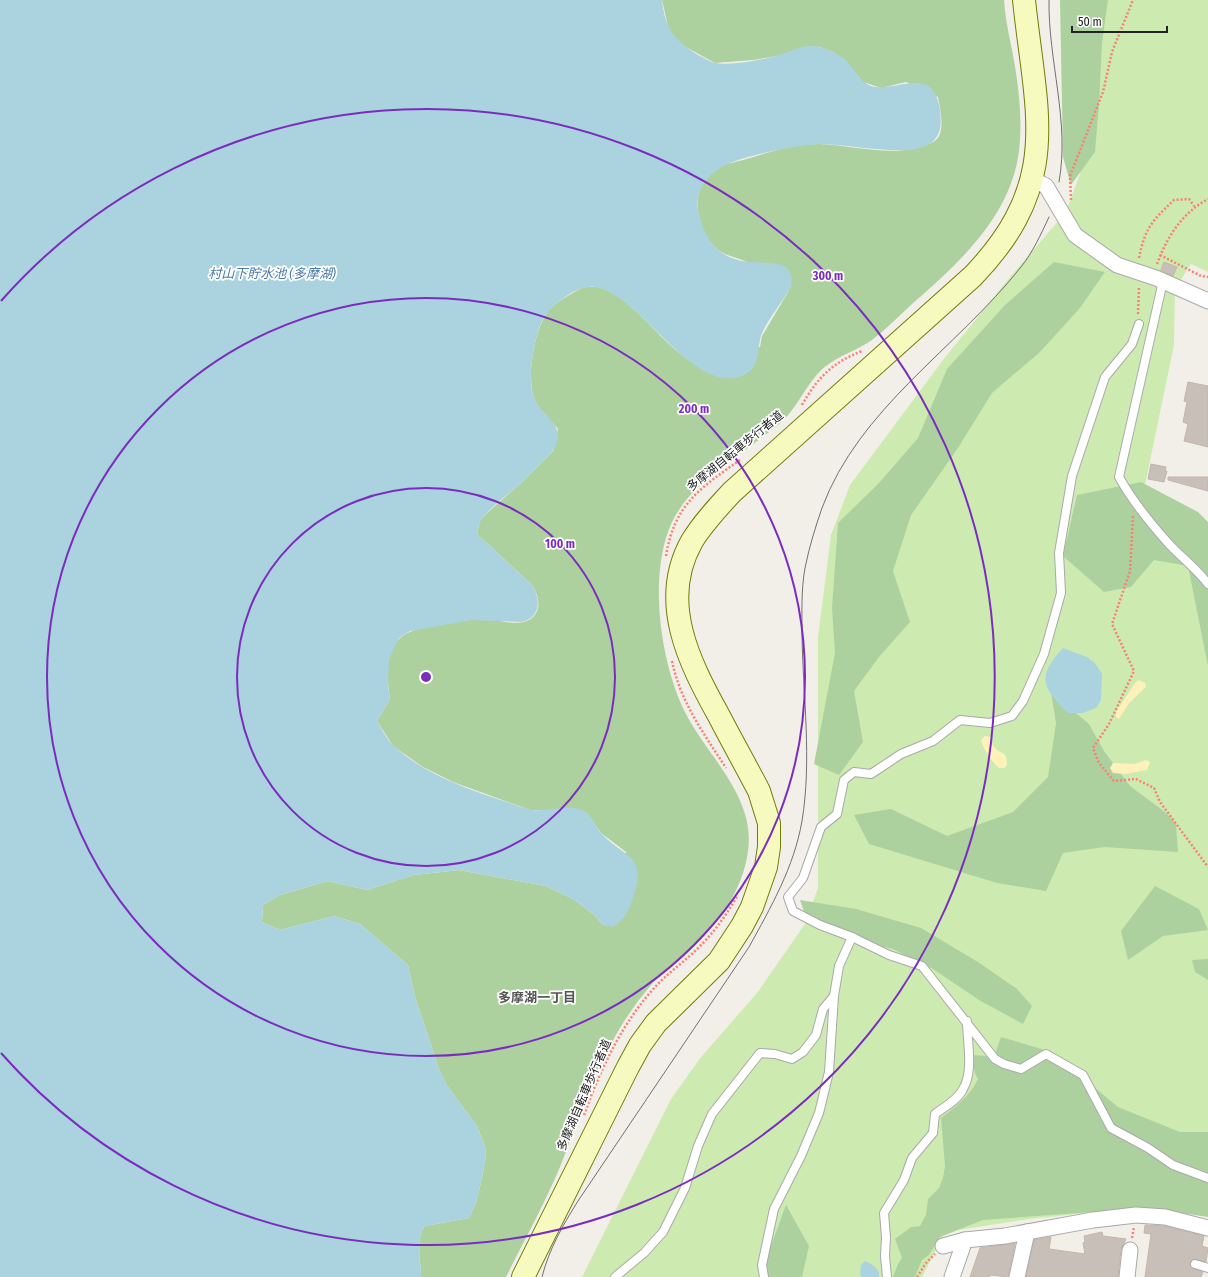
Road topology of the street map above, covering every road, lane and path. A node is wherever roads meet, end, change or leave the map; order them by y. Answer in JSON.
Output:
{"nodes":[{"id":1,"x":1024,"y":0,"type":"edge"},
{"id":2,"x":1133,"y":0,"type":"edge"},
{"id":3,"x":1032,"y":179,"type":"junction"},
{"id":4,"x":1208,"y":199,"type":"edge"},
{"id":5,"x":1071,"y":206,"type":"dead end"},
{"id":6,"x":1194,"y":206,"type":"junction"},
{"id":7,"x":1160,"y":255,"type":"junction"},
{"id":8,"x":1139,"y":258,"type":"dead end"},
{"id":9,"x":1208,"y":276,"type":"edge"},
{"id":10,"x":1158,"y":279,"type":"junction"},
{"id":11,"x":1208,"y":301,"type":"edge"},
{"id":12,"x":1139,"y":324,"type":"dead end"},
{"id":13,"x":868,"y":349,"type":"dead end"},
{"id":14,"x":801,"y":407,"type":"dead end"},
{"id":15,"x":745,"y":456,"type":"dead end"},
{"id":16,"x":1133,"y":502,"type":"junction"},
{"id":17,"x":665,"y":563,"type":"dead end"},
{"id":18,"x":1208,"y":584,"type":"edge"},
{"id":19,"x":671,"y":656,"type":"dead end"},
{"id":20,"x":729,"y":772,"type":"dead end"},
{"id":21,"x":1208,"y":867,"type":"edge"},
{"id":22,"x":739,"y":891,"type":"dead end"},
{"id":23,"x":852,"y":937,"type":"junction"},
{"id":24,"x":834,"y":996,"type":"junction"},
{"id":25,"x":967,"y":1022,"type":"junction"},
{"id":26,"x":582,"y":1118,"type":"dead end"},
{"id":27,"x":1208,"y":1178,"type":"edge"},
{"id":28,"x":1136,"y":1215,"type":"junction"},
{"id":29,"x":1208,"y":1228,"type":"edge"},
{"id":30,"x":1027,"y":1232,"type":"junction"},
{"id":31,"x":965,"y":1240,"type":"junction"},
{"id":32,"x":943,"y":1246,"type":"joint"},
{"id":33,"x":1130,"y":1250,"type":"joint"},
{"id":34,"x":1195,"y":1264,"type":"dead end"},
{"id":35,"x":1208,"y":1268,"type":"edge"},
{"id":36,"x":523,"y":1277,"type":"edge"},
{"id":37,"x":614,"y":1277,"type":"edge"},
{"id":38,"x":764,"y":1277,"type":"edge"},
{"id":39,"x":887,"y":1277,"type":"edge"},
{"id":40,"x":917,"y":1277,"type":"edge"},
{"id":41,"x":952,"y":1277,"type":"edge"},
{"id":42,"x":1017,"y":1277,"type":"edge"},
{"id":43,"x":1127,"y":1277,"type":"edge"}],
"edges":[{"from":1,"to":3,"type":"street"},
{"from":2,"to":5,"type":"path"},
{"from":3,"to":10,"type":"street"},
{"from":3,"to":36,"type":"street"},
{"from":4,"to":6,"type":"path"},
{"from":6,"to":7,"type":"path"},
{"from":6,"to":8,"type":"path"},
{"from":7,"to":9,"type":"path"},
{"from":7,"to":10,"type":"path"},
{"from":10,"to":11,"type":"street"},
{"from":10,"to":16,"type":"lane"},
{"from":12,"to":23,"type":"lane"},
{"from":13,"to":14,"type":"path"},
{"from":15,"to":17,"type":"path","name":"多摩湖自転車歩行者道"},
{"from":16,"to":18,"type":"lane"},
{"from":16,"to":21,"type":"path"},
{"from":19,"to":20,"type":"path"},
{"from":22,"to":26,"type":"path","name":"多摩湖自転車歩行者道"},
{"from":23,"to":24,"type":"lane"},
{"from":23,"to":25,"type":"lane"},
{"from":24,"to":37,"type":"lane"},
{"from":24,"to":38,"type":"lane"},
{"from":25,"to":27,"type":"lane"},
{"from":25,"to":39,"type":"lane"},
{"from":28,"to":29,"type":"street"},
{"from":28,"to":30,"type":"street"},
{"from":28,"to":33,"type":"path"},
{"from":30,"to":31,"type":"street"},
{"from":30,"to":42,"type":"street"},
{"from":31,"to":32,"type":"street"},
{"from":31,"to":41,"type":"street"},
{"from":32,"to":40,"type":"path"},
{"from":33,"to":43,"type":"street"},
{"from":34,"to":35,"type":"lane"}]}
